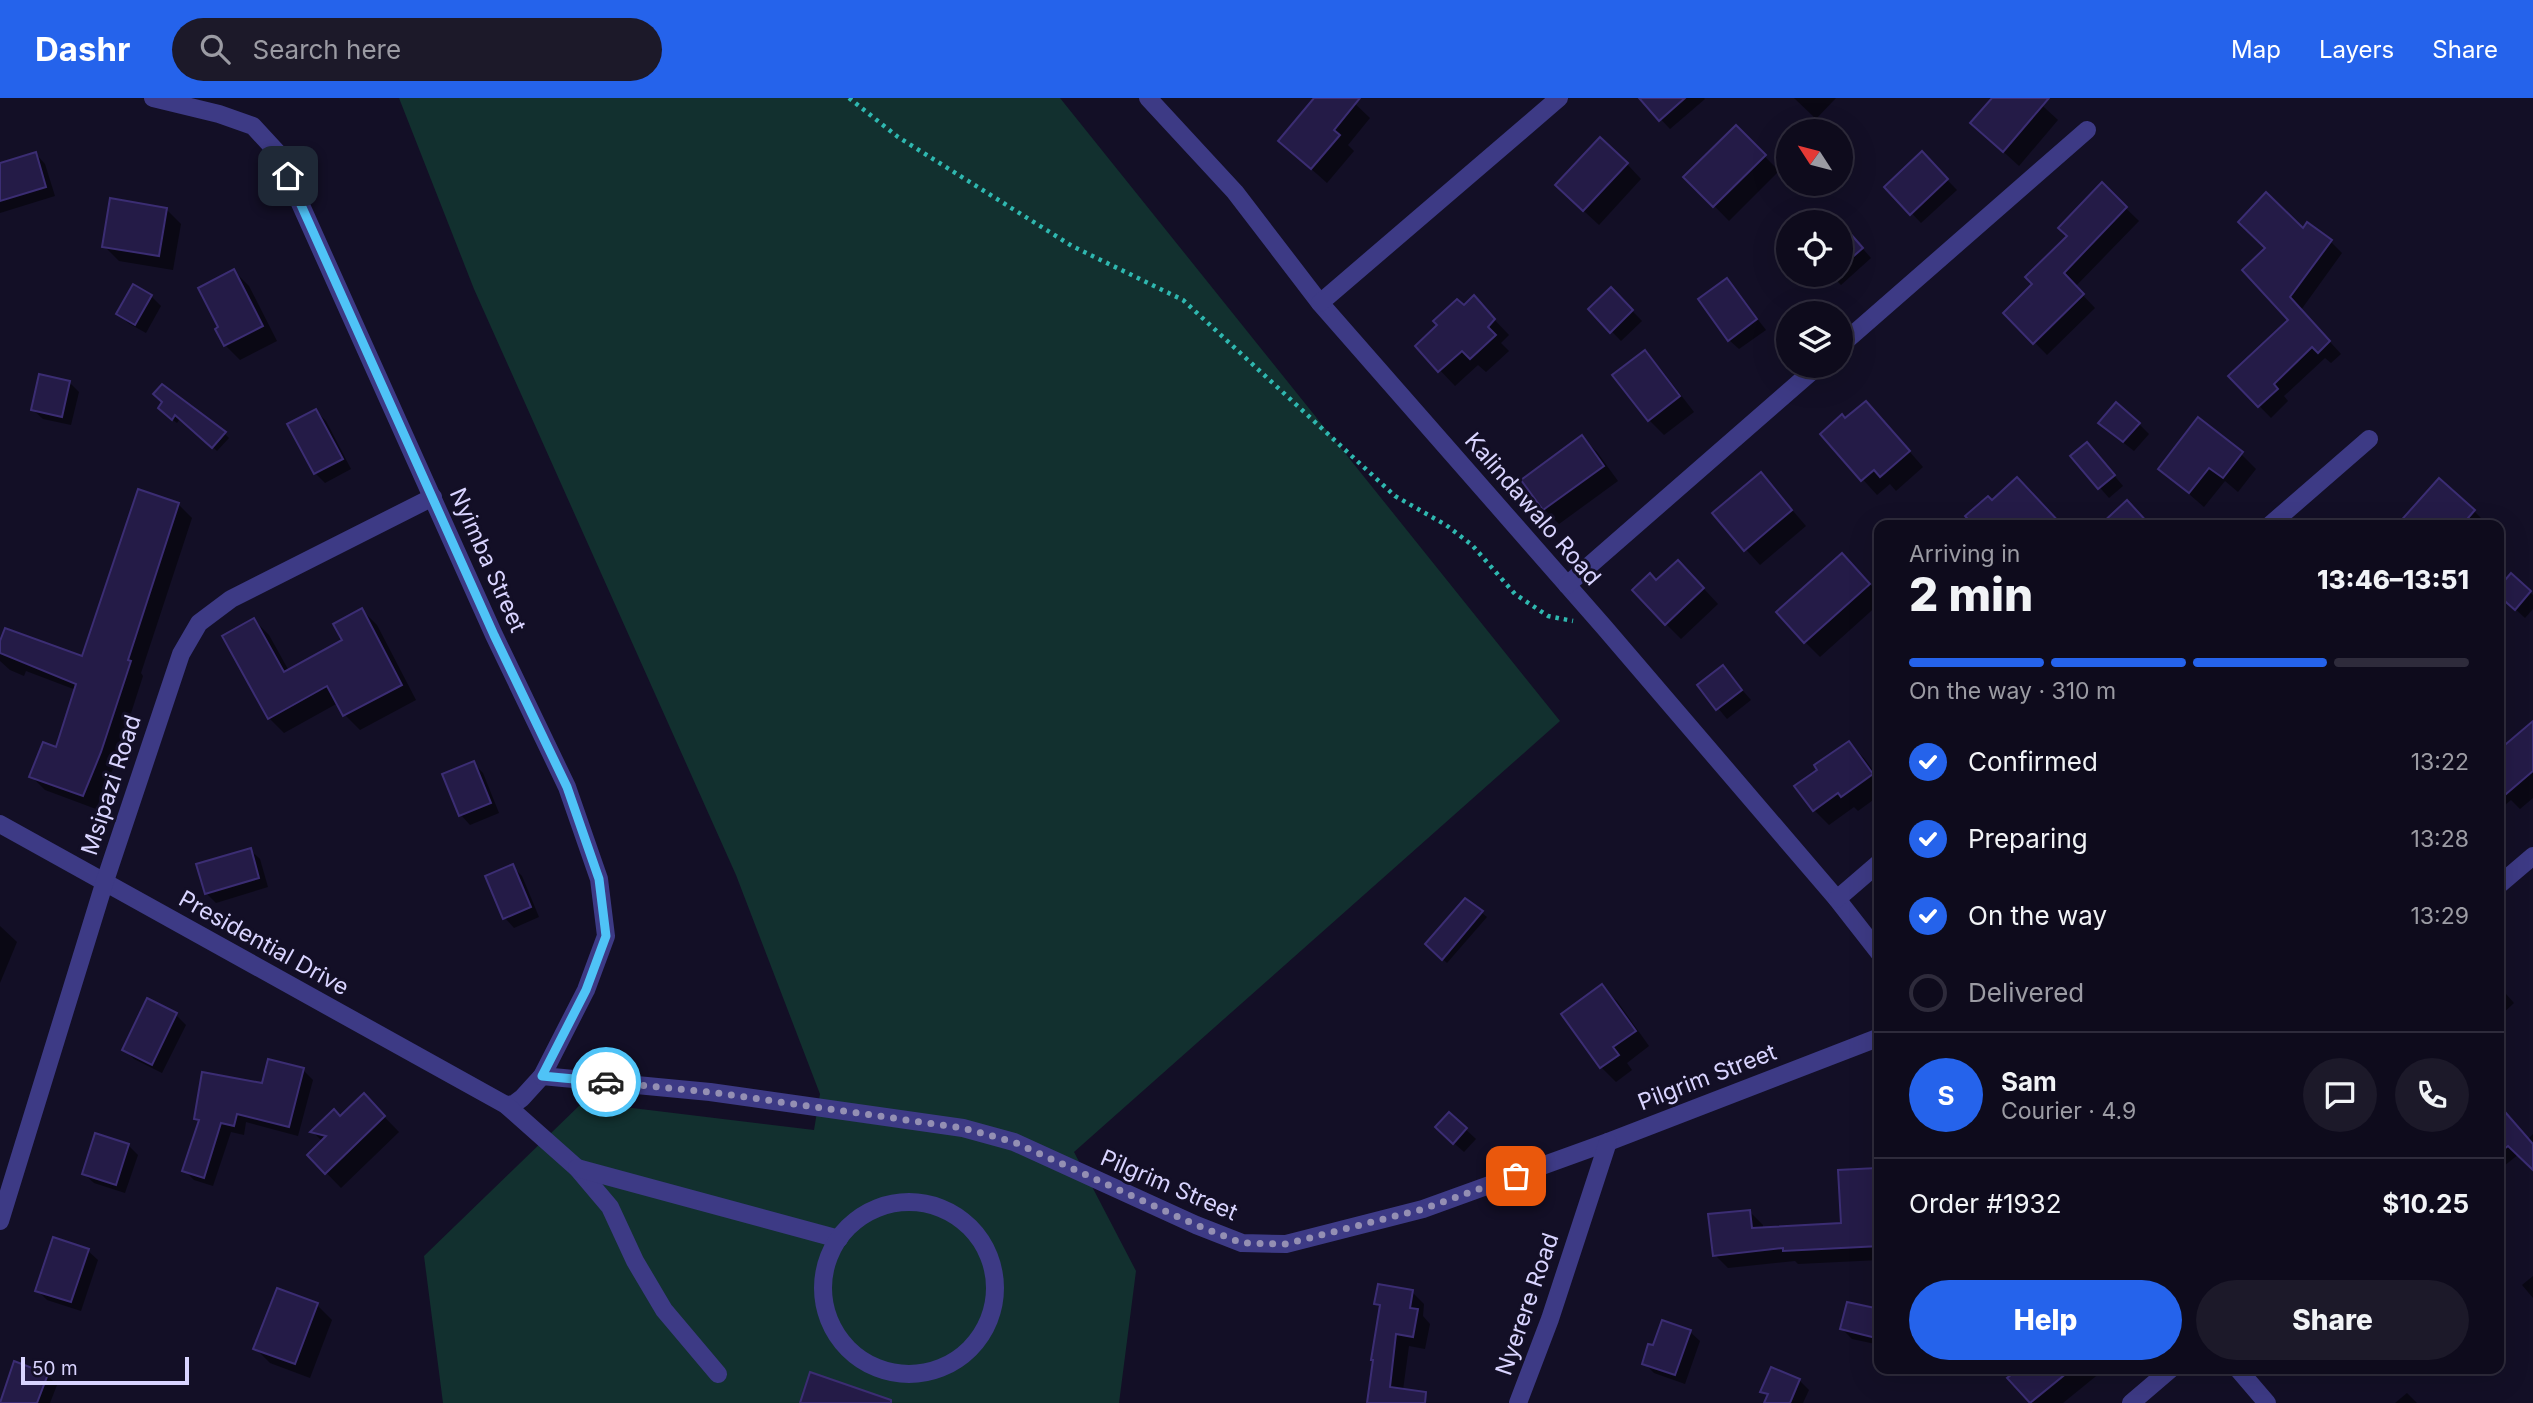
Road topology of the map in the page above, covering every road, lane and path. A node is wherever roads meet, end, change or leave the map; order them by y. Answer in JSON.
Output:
{"nodes":[{"id":1,"x":153,"y":98,"type":"edge"},
{"id":2,"x":849,"y":98,"type":"edge"},
{"id":3,"x":1148,"y":98,"type":"edge"},
{"id":4,"x":1559,"y":98,"type":"edge"},
{"id":5,"x":2087,"y":130,"type":"dead end"},
{"id":6,"x":1320,"y":303,"type":"junction"},
{"id":7,"x":1853,"y":335,"type":"edge"},
{"id":8,"x":1804,"y":378,"type":"edge"},
{"id":9,"x":2369,"y":439,"type":"dead end"},
{"id":10,"x":433,"y":497,"type":"junction"},
{"id":11,"x":2276,"y":520,"type":"edge"},
{"id":12,"x":1567,"y":585,"type":"junction"},
{"id":13,"x":1604,"y":627,"type":"junction"},
{"id":14,"x":0,"y":824,"type":"edge"},
{"id":15,"x":2533,"y":856,"type":"edge"},
{"id":16,"x":1874,"y":867,"type":"edge"},
{"id":17,"x":2504,"y":881,"type":"edge"},
{"id":18,"x":104,"y":884,"type":"junction"},
{"id":19,"x":1837,"y":899,"type":"junction"},
{"id":20,"x":1874,"y":946,"type":"edge"},
{"id":21,"x":1874,"y":1039,"type":"edge"},
{"id":22,"x":542,"y":1076,"type":"junction"},
{"id":23,"x":506,"y":1105,"type":"junction"},
{"id":24,"x":1608,"y":1142,"type":"junction"},
{"id":25,"x":576,"y":1168,"type":"junction"},
{"id":26,"x":0,"y":1221,"type":"edge"},
{"id":27,"x":839,"y":1239,"type":"junction"},
{"id":28,"x":718,"y":1374,"type":"dead end"},
{"id":29,"x":2165,"y":1374,"type":"edge"},
{"id":30,"x":2242,"y":1374,"type":"edge"},
{"id":31,"x":1518,"y":1403,"type":"edge"},
{"id":32,"x":2131,"y":1403,"type":"edge"},
{"id":33,"x":2267,"y":1403,"type":"edge"}],
"edges":[{"from":1,"to":10,"type":"street","name":"Nyimba Street"},
{"from":2,"to":13,"type":"path"},
{"from":3,"to":6,"type":"street","name":"Kalindawalo Road"},
{"from":4,"to":6,"type":"street"},
{"from":5,"to":7,"type":"street"},
{"from":6,"to":12,"type":"street","name":"Kalindawalo Road"},
{"from":8,"to":12,"type":"street"},
{"from":9,"to":11,"type":"street"},
{"from":10,"to":18,"type":"street","name":"Msipazi Road"},
{"from":10,"to":22,"type":"street","name":"Nyimba Street"},
{"from":12,"to":13,"type":"street","name":"Kalindawalo Road"},
{"from":13,"to":19,"type":"street","name":"Kalindawalo Road"},
{"from":14,"to":18,"type":"street","name":"Presidential Drive"},
{"from":15,"to":17,"type":"street"},
{"from":16,"to":19,"type":"street"},
{"from":18,"to":23,"type":"street","name":"Presidential Drive"},
{"from":18,"to":26,"type":"street","name":"Msipazi Road"},
{"from":19,"to":20,"type":"street","name":"Kalindawalo Road"},
{"from":21,"to":24,"type":"street","name":"Pilgrim Street"},
{"from":22,"to":23,"type":"street","name":"Nyimba Street"},
{"from":22,"to":24,"type":"street","name":"Pilgrim Street"},
{"from":23,"to":25,"type":"street","name":"Presidential Drive"},
{"from":24,"to":31,"type":"street","name":"Nyerere Road"},
{"from":25,"to":27,"type":"street"},
{"from":25,"to":28,"type":"street","name":"Presidential Drive"},
{"from":27,"to":27,"type":"street"},
{"from":29,"to":32,"type":"street"},
{"from":30,"to":33,"type":"street"}]}
